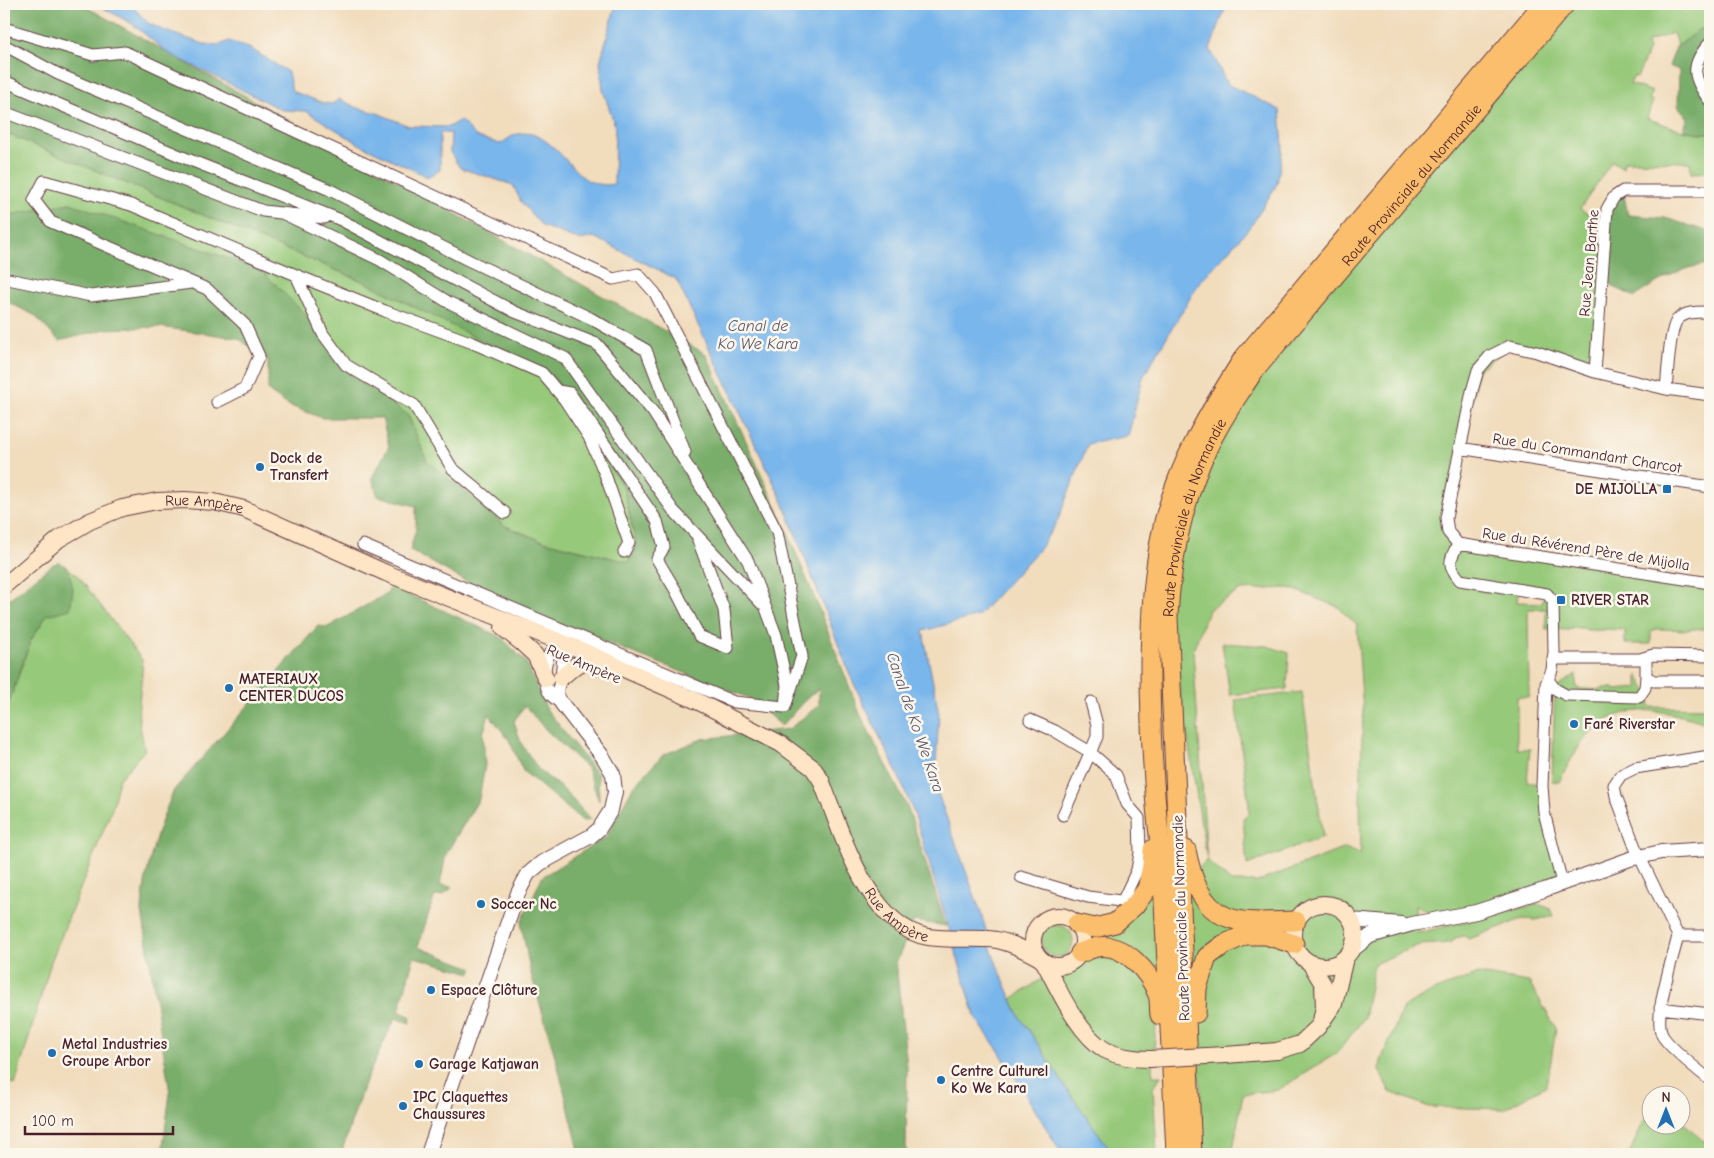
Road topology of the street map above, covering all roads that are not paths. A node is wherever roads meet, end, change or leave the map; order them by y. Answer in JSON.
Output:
{"nodes":[{"id":1,"x":1544,"y":4,"type":"edge"},
{"id":2,"x":1565,"y":4,"type":"edge"},
{"id":3,"x":4,"y":28,"type":"edge"},
{"id":4,"x":1710,"y":44,"type":"edge"},
{"id":5,"x":4,"y":45,"type":"edge"},
{"id":6,"x":4,"y":81,"type":"edge"},
{"id":7,"x":1710,"y":101,"type":"edge"},
{"id":8,"x":4,"y":112,"type":"edge"},
{"id":9,"x":1710,"y":191,"type":"edge"},
{"id":10,"x":282,"y":213,"type":"junction"},
{"id":11,"x":341,"y":220,"type":"junction"},
{"id":12,"x":296,"y":275,"type":"junction"},
{"id":13,"x":4,"y":281,"type":"edge"},
{"id":14,"x":193,"y":283,"type":"junction"},
{"id":15,"x":1710,"y":312,"type":"edge"},
{"id":16,"x":1595,"y":372,"type":"junction"},
{"id":17,"x":1666,"y":389,"type":"junction"},
{"id":18,"x":558,"y":391,"type":"junction"},
{"id":19,"x":1710,"y":395,"type":"edge"},
{"id":20,"x":217,"y":402,"type":"dead end"},
{"id":21,"x":1459,"y":448,"type":"junction"},
{"id":22,"x":693,"y":474,"type":"junction"},
{"id":23,"x":1710,"y":487,"type":"edge"},
{"id":24,"x":505,"y":513,"type":"dead end"},
{"id":25,"x":697,"y":536,"type":"junction"},
{"id":26,"x":1458,"y":544,"type":"junction"},
{"id":27,"x":363,"y":545,"type":"dead end"},
{"id":28,"x":624,"y":552,"type":"dead end"},
{"id":29,"x":1710,"y":583,"type":"edge"},
{"id":30,"x":416,"y":585,"type":"junction"},
{"id":31,"x":4,"y":586,"type":"edge"},
{"id":32,"x":766,"y":609,"type":"junction"},
{"id":33,"x":502,"y":628,"type":"junction"},
{"id":34,"x":543,"y":635,"type":"junction"},
{"id":35,"x":558,"y":651,"type":"junction"},
{"id":36,"x":1710,"y":656,"type":"edge"},
{"id":37,"x":1553,"y":658,"type":"junction"},
{"id":38,"x":1646,"y":658,"type":"junction"},
{"id":39,"x":582,"y":663,"type":"junction"},
{"id":40,"x":1646,"y":677,"type":"junction"},
{"id":41,"x":554,"y":679,"type":"junction"},
{"id":42,"x":1548,"y":680,"type":"junction"},
{"id":43,"x":1710,"y":681,"type":"edge"},
{"id":44,"x":653,"y":682,"type":"junction"},
{"id":45,"x":1091,"y":702,"type":"dead end"},
{"id":46,"x":562,"y":704,"type":"joint"},
{"id":47,"x":785,"y":707,"type":"junction"},
{"id":48,"x":1030,"y":720,"type":"dead end"},
{"id":49,"x":757,"y":731,"type":"junction"},
{"id":50,"x":1090,"y":752,"type":"junction"},
{"id":51,"x":1710,"y":756,"type":"edge"},
{"id":52,"x":1176,"y":799,"type":"junction"},
{"id":53,"x":1063,"y":815,"type":"dead end"},
{"id":54,"x":1157,"y":818,"type":"junction"},
{"id":55,"x":1710,"y":849,"type":"edge"},
{"id":56,"x":1640,"y":856,"type":"junction"},
{"id":57,"x":1020,"y":877,"type":"dead end"},
{"id":58,"x":1562,"y":883,"type":"junction"},
{"id":59,"x":1129,"y":902,"type":"junction"},
{"id":60,"x":1351,"y":920,"type":"junction"},
{"id":61,"x":1296,"y":921,"type":"junction"},
{"id":62,"x":1039,"y":924,"type":"junction"},
{"id":63,"x":1077,"y":924,"type":"junction"},
{"id":64,"x":1412,"y":924,"type":"junction"},
{"id":65,"x":1678,"y":936,"type":"junction"},
{"id":66,"x":1710,"y":936,"type":"edge"},
{"id":67,"x":994,"y":940,"type":"junction"},
{"id":68,"x":1294,"y":944,"type":"junction"},
{"id":69,"x":1348,"y":955,"type":"junction"},
{"id":70,"x":1075,"y":958,"type":"junction"},
{"id":71,"x":1041,"y":959,"type":"junction"},
{"id":72,"x":1310,"y":963,"type":"junction"},
{"id":73,"x":1660,"y":1008,"type":"junction"},
{"id":74,"x":1069,"y":1009,"type":"junction"},
{"id":75,"x":1710,"y":1014,"type":"edge"},
{"id":76,"x":1321,"y":1021,"type":"junction"},
{"id":77,"x":1710,"y":1080,"type":"edge"},
{"id":78,"x":1181,"y":1085,"type":"junction"},
{"id":79,"x":428,"y":1154,"type":"edge"},
{"id":80,"x":1176,"y":1154,"type":"edge"},
{"id":81,"x":1192,"y":1154,"type":"edge"}],
"edges":[{"from":1,"to":54,"type":"highway","name":"Route Provinciale du Normandie"},
{"from":2,"to":52,"type":"highway","name":"Route Provinciale du Normandie"},
{"from":3,"to":47,"type":"street"},
{"from":4,"to":7,"type":"street"},
{"from":5,"to":22,"type":"street"},
{"from":6,"to":11,"type":"street"},
{"from":8,"to":10,"type":"street"},
{"from":9,"to":16,"type":"street","name":"Rue Jean Barthe"},
{"from":10,"to":11,"type":"street"},
{"from":10,"to":25,"type":"street"},
{"from":11,"to":22,"type":"street"},
{"from":12,"to":14,"type":"street"},
{"from":12,"to":18,"type":"street"},
{"from":12,"to":24,"type":"street"},
{"from":13,"to":14,"type":"street"},
{"from":14,"to":20,"type":"street"},
{"from":15,"to":17,"type":"street"},
{"from":16,"to":17,"type":"street"},
{"from":16,"to":21,"type":"street"},
{"from":17,"to":19,"type":"street"},
{"from":18,"to":25,"type":"street"},
{"from":18,"to":28,"type":"street"},
{"from":21,"to":23,"type":"street","name":"Rue du Commandant Charcot"},
{"from":21,"to":26,"type":"street"},
{"from":22,"to":32,"type":"street"},
{"from":25,"to":32,"type":"street"},
{"from":26,"to":29,"type":"street","name":"Rue du Révérend Père de Mijolla"},
{"from":26,"to":37,"type":"street"},
{"from":27,"to":47,"type":"street"},
{"from":30,"to":31,"type":"main road","name":"Rue Ampère"},
{"from":30,"to":33,"type":"main road","name":"Rue Ampère"},
{"from":30,"to":34,"type":"main road","name":"Rue Ampère"},
{"from":32,"to":47,"type":"street"},
{"from":33,"to":35,"type":"main road","name":"Rue Ampère"},
{"from":33,"to":41,"type":"main road"},
{"from":34,"to":35,"type":"street"},
{"from":34,"to":44,"type":"main road","name":"Rue Ampère"},
{"from":35,"to":39,"type":"main road","name":"Rue Ampère"},
{"from":35,"to":41,"type":"street"},
{"from":35,"to":41,"type":"street"},
{"from":35,"to":44,"type":"street"},
{"from":36,"to":38,"type":"street"},
{"from":37,"to":38,"type":"street"},
{"from":37,"to":42,"type":"street"},
{"from":38,"to":40,"type":"street"},
{"from":39,"to":41,"type":"main road"},
{"from":39,"to":49,"type":"main road","name":"Rue Ampère"},
{"from":40,"to":42,"type":"street"},
{"from":40,"to":43,"type":"street"},
{"from":41,"to":46,"type":"street"},
{"from":42,"to":58,"type":"street"},
{"from":44,"to":49,"type":"main road","name":"Rue Ampère"},
{"from":45,"to":50,"type":"street"},
{"from":46,"to":79,"type":"street"},
{"from":48,"to":50,"type":"street"},
{"from":49,"to":67,"type":"main road","name":"Rue Ampère"},
{"from":50,"to":53,"type":"street"},
{"from":50,"to":59,"type":"street"},
{"from":51,"to":56,"type":"street"},
{"from":52,"to":61,"type":"highway"},
{"from":52,"to":78,"type":"highway","name":"Route Provinciale du Normandie"},
{"from":54,"to":59,"type":"highway"},
{"from":54,"to":78,"type":"highway","name":"Route Provinciale du Normandie"},
{"from":55,"to":56,"type":"street"},
{"from":56,"to":58,"type":"street"},
{"from":56,"to":65,"type":"street"},
{"from":57,"to":59,"type":"street"},
{"from":58,"to":64,"type":"street"},
{"from":59,"to":63,"type":"highway"},
{"from":60,"to":61,"type":"main road"},
{"from":60,"to":64,"type":"street"},
{"from":60,"to":69,"type":"main road"},
{"from":61,"to":68,"type":"main road"},
{"from":62,"to":63,"type":"main road"},
{"from":62,"to":67,"type":"main road"},
{"from":62,"to":71,"type":"main road"},
{"from":63,"to":70,"type":"main road"},
{"from":64,"to":69,"type":"street"},
{"from":65,"to":66,"type":"street"},
{"from":65,"to":73,"type":"street"},
{"from":67,"to":71,"type":"main road"},
{"from":68,"to":72,"type":"main road"},
{"from":68,"to":78,"type":"highway"},
{"from":69,"to":72,"type":"main road"},
{"from":69,"to":76,"type":"main road"},
{"from":70,"to":71,"type":"main road"},
{"from":70,"to":74,"type":"main road"},
{"from":70,"to":78,"type":"highway"},
{"from":71,"to":74,"type":"main road"},
{"from":72,"to":76,"type":"main road"},
{"from":73,"to":75,"type":"street"},
{"from":73,"to":77,"type":"street"},
{"from":74,"to":76,"type":"main road","bridge":true},
{"from":78,"to":80,"type":"highway","name":"Route Provinciale du Normandie"},
{"from":78,"to":81,"type":"highway","name":"Route Provinciale du Normandie"}]}
